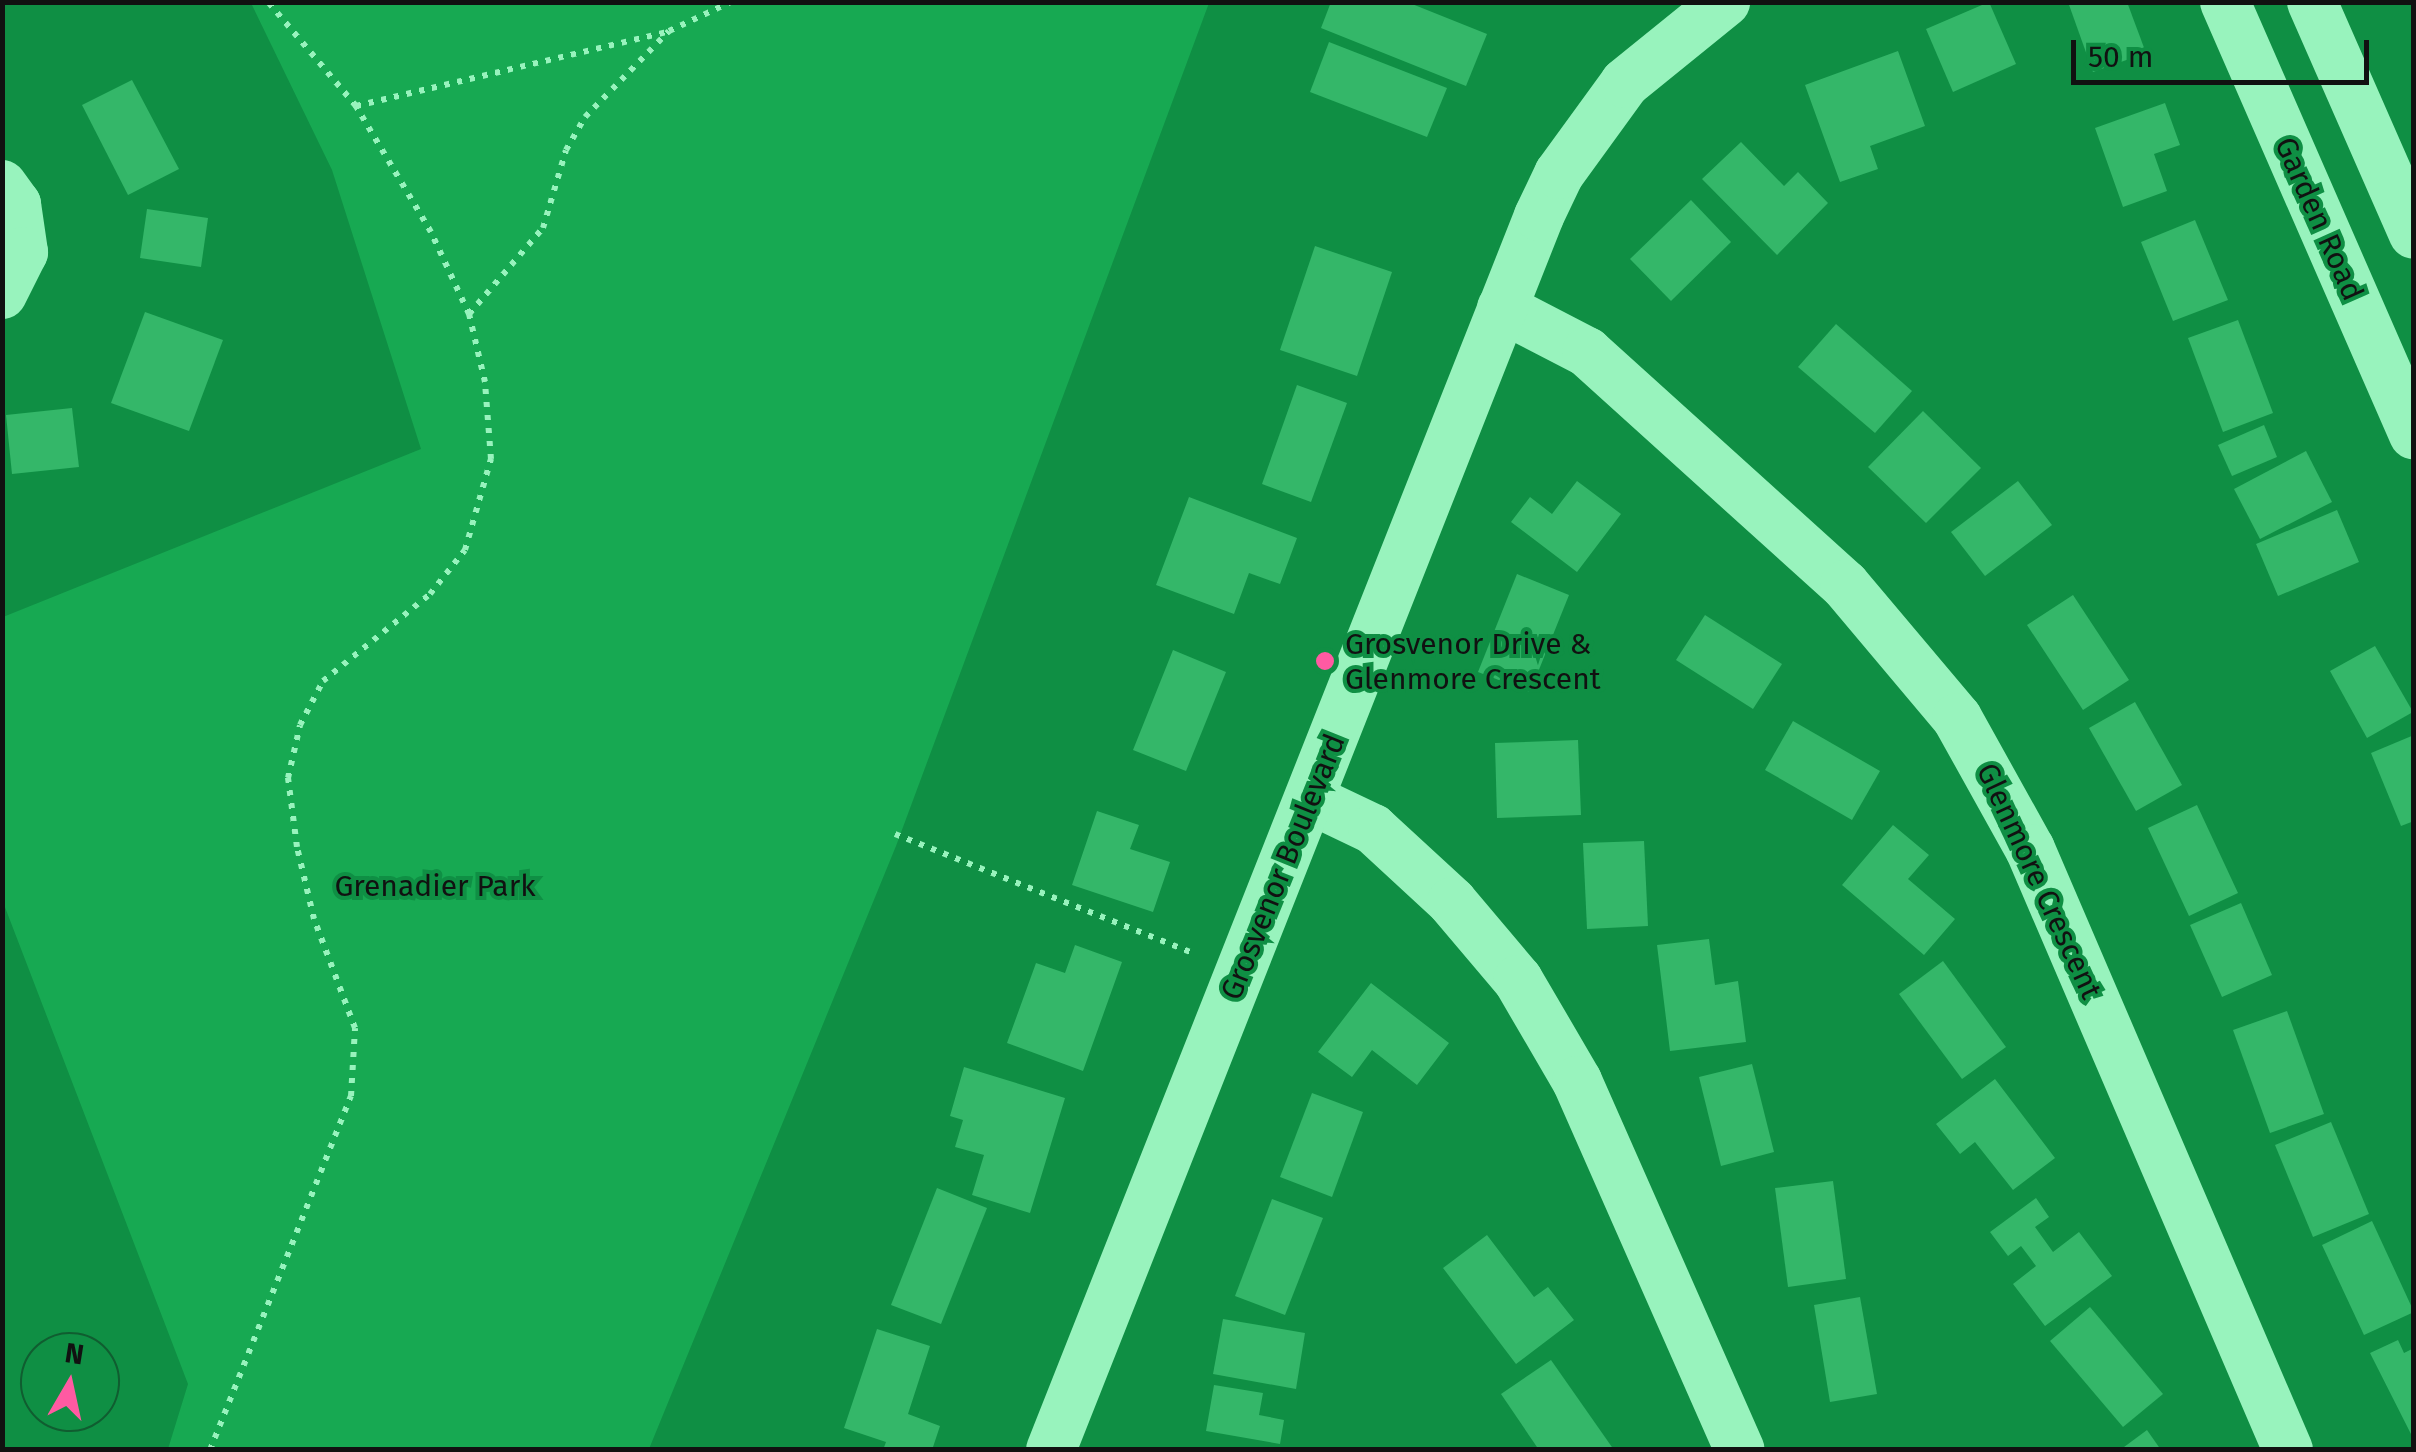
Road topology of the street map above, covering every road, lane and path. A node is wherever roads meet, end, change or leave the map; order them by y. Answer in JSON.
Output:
{"nodes":[{"id":1,"x":268,"y":2,"type":"edge"},
{"id":2,"x":730,"y":2,"type":"edge"},
{"id":3,"x":1725,"y":2,"type":"edge"},
{"id":4,"x":2225,"y":2,"type":"edge"},
{"id":5,"x":2312,"y":2,"type":"edge"},
{"id":6,"x":669,"y":31,"type":"junction"},
{"id":7,"x":356,"y":106,"type":"junction"},
{"id":8,"x":2,"y":185,"type":"edge"},
{"id":9,"x":2414,"y":234,"type":"edge"},
{"id":10,"x":2,"y":294,"type":"edge"},
{"id":11,"x":1502,"y":308,"type":"junction"},
{"id":12,"x":469,"y":314,"type":"junction"},
{"id":13,"x":2414,"y":435,"type":"edge"},
{"id":14,"x":1310,"y":799,"type":"junction"},
{"id":15,"x":895,"y":834,"type":"dead end"},
{"id":16,"x":1192,"y":952,"type":"dead end"},
{"id":17,"x":210,"y":1450,"type":"edge"},
{"id":18,"x":1052,"y":1450,"type":"edge"},
{"id":19,"x":1740,"y":1450,"type":"edge"},
{"id":20,"x":2288,"y":1450,"type":"edge"}],
"edges":[{"from":1,"to":7,"type":"path"},
{"from":2,"to":6,"type":"path"},
{"from":3,"to":11,"type":"street","name":"Grosvenor Boulevard"},
{"from":4,"to":13,"type":"street","name":"Garden Road"},
{"from":5,"to":9,"type":"street"},
{"from":6,"to":7,"type":"path"},
{"from":6,"to":12,"type":"path"},
{"from":7,"to":12,"type":"path"},
{"from":8,"to":10,"type":"street"},
{"from":11,"to":14,"type":"street","name":"Grosvenor Boulevard"},
{"from":11,"to":20,"type":"street","name":"Glenmore Crescent"},
{"from":12,"to":17,"type":"path"},
{"from":14,"to":18,"type":"street","name":"Grosvenor Boulevard"},
{"from":14,"to":19,"type":"street"},
{"from":15,"to":16,"type":"path"}]}
